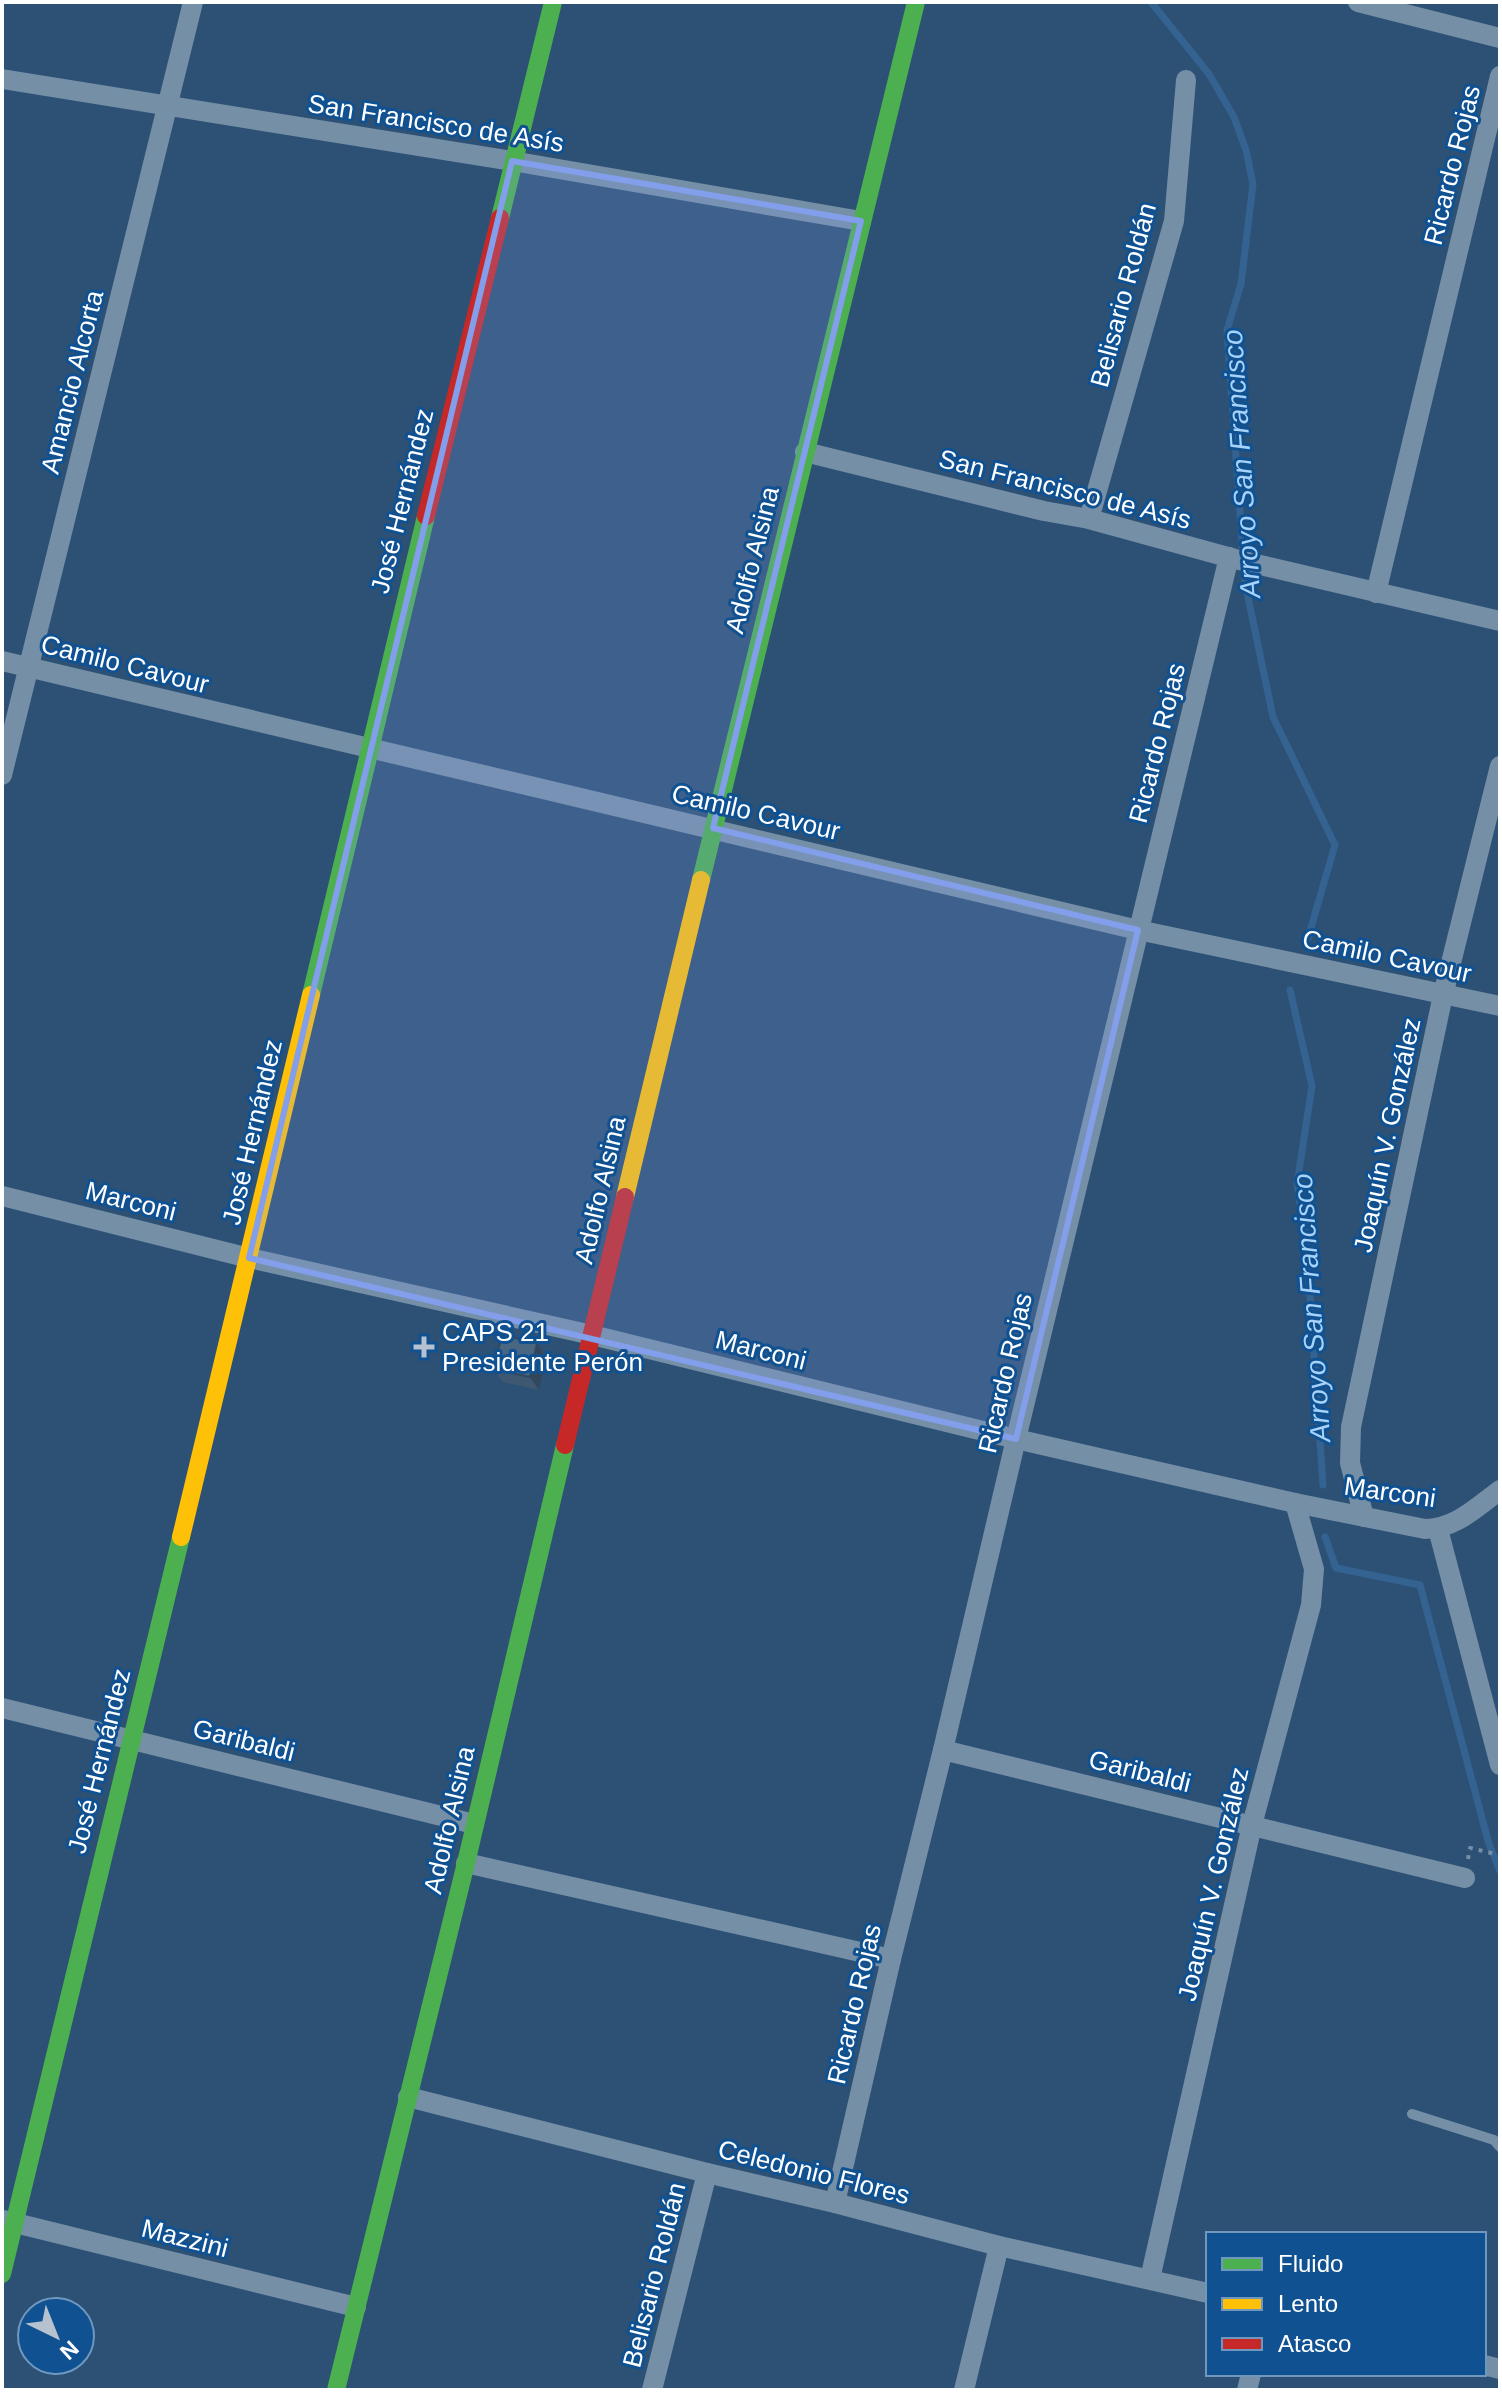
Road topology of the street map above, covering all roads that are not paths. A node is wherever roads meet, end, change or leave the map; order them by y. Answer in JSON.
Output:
{"nodes":[{"id":1,"x":193,"y":2,"type":"edge"},
{"id":2,"x":553,"y":2,"type":"edge"},
{"id":3,"x":916,"y":2,"type":"edge"},
{"id":4,"x":1358,"y":2,"type":"edge"},
{"id":5,"x":1500,"y":38,"type":"edge"},
{"id":6,"x":1500,"y":76,"type":"edge"},
{"id":7,"x":2,"y":79,"type":"edge"},
{"id":8,"x":1186,"y":80,"type":"dead end"},
{"id":9,"x":167,"y":106,"type":"junction"},
{"id":10,"x":512,"y":161,"type":"junction"},
{"id":11,"x":861,"y":221,"type":"junction"},
{"id":12,"x":805,"y":452,"type":"junction"},
{"id":13,"x":1089,"y":519,"type":"junction"},
{"id":14,"x":1232,"y":558,"type":"junction"},
{"id":15,"x":1376,"y":593,"type":"junction"},
{"id":16,"x":1500,"y":621,"type":"edge"},
{"id":17,"x":2,"y":661,"type":"edge"},
{"id":18,"x":28,"y":667,"type":"junction"},
{"id":19,"x":369,"y":749,"type":"junction"},
{"id":20,"x":1500,"y":766,"type":"edge"},
{"id":21,"x":2,"y":775,"type":"edge"},
{"id":22,"x":713,"y":828,"type":"junction"},
{"id":23,"x":1138,"y":930,"type":"junction"},
{"id":24,"x":1443,"y":995,"type":"junction"},
{"id":25,"x":1500,"y":1006,"type":"edge"},
{"id":26,"x":2,"y":1196,"type":"edge"},
{"id":27,"x":249,"y":1258,"type":"junction"},
{"id":28,"x":592,"y":1335,"type":"junction"},
{"id":29,"x":1016,"y":1439,"type":"junction"},
{"id":30,"x":1500,"y":1490,"type":"edge"},
{"id":31,"x":1295,"y":1503,"type":"junction"},
{"id":32,"x":1364,"y":1517,"type":"junction"},
{"id":33,"x":1438,"y":1529,"type":"junction"},
{"id":34,"x":2,"y":1708,"type":"edge"},
{"id":35,"x":131,"y":1739,"type":"junction"},
{"id":36,"x":943,"y":1750,"type":"junction"},
{"id":37,"x":1500,"y":1765,"type":"edge"},
{"id":38,"x":474,"y":1824,"type":"junction"},
{"id":39,"x":1252,"y":1825,"type":"junction"},
{"id":40,"x":466,"y":1863,"type":"junction"},
{"id":41,"x":1465,"y":1878,"type":"dead end"},
{"id":42,"x":891,"y":1959,"type":"junction"},
{"id":43,"x":408,"y":2097,"type":"junction"},
{"id":44,"x":1412,"y":2114,"type":"dead end"},
{"id":45,"x":1500,"y":2147,"type":"edge"},
{"id":46,"x":707,"y":2173,"type":"junction"},
{"id":47,"x":835,"y":2203,"type":"junction"},
{"id":48,"x":8,"y":2222,"type":"edge"},
{"id":49,"x":999,"y":2246,"type":"junction"},
{"id":50,"x":2,"y":2274,"type":"edge"},
{"id":51,"x":1150,"y":2279,"type":"junction"},
{"id":52,"x":1206,"y":2293,"type":"edge"},
{"id":53,"x":356,"y":2307,"type":"junction"},
{"id":54,"x":336,"y":2390,"type":"edge"},
{"id":55,"x":652,"y":2390,"type":"edge"},
{"id":56,"x":964,"y":2390,"type":"edge"}],
"edges":[{"from":1,"to":9,"type":"street","name":"Amancio Alcorta"},
{"from":2,"to":10,"type":"street","name":"José Hernández"},
{"from":3,"to":11,"type":"street","name":"Adolfo Alsina"},
{"from":4,"to":5,"type":"street"},
{"from":6,"to":15,"type":"street","name":"Ricardo Rojas"},
{"from":7,"to":9,"type":"street","name":"San Francisco de Asís"},
{"from":8,"to":13,"type":"street","name":"Belisario Roldán"},
{"from":9,"to":10,"type":"street","name":"San Francisco de Asís"},
{"from":9,"to":18,"type":"street","name":"Amancio Alcorta"},
{"from":10,"to":11,"type":"street","name":"San Francisco de Asís"},
{"from":10,"to":19,"type":"street","name":"José Hernández"},
{"from":11,"to":12,"type":"street","name":"Adolfo Alsina"},
{"from":12,"to":13,"type":"street","name":"San Francisco de Asís"},
{"from":12,"to":22,"type":"street","name":"Adolfo Alsina"},
{"from":13,"to":14,"type":"street","name":"San Francisco de Asís"},
{"from":14,"to":15,"type":"street","name":"San Francisco de Asís"},
{"from":14,"to":23,"type":"street","name":"Ricardo Rojas"},
{"from":15,"to":16,"type":"street","name":"San Francisco de Asís"},
{"from":17,"to":18,"type":"street","name":"Camilo Cavour"},
{"from":18,"to":19,"type":"street","name":"Camilo Cavour"},
{"from":18,"to":21,"type":"street","name":"Amancio Alcorta"},
{"from":19,"to":22,"type":"street","name":"Camilo Cavour"},
{"from":19,"to":27,"type":"street","name":"José Hernández"},
{"from":20,"to":24,"type":"street","name":"Joaquín V. González"},
{"from":22,"to":23,"type":"street","name":"Camilo Cavour"},
{"from":22,"to":28,"type":"street","name":"Adolfo Alsina"},
{"from":23,"to":24,"type":"street","name":"Camilo Cavour"},
{"from":23,"to":29,"type":"street","name":"Ricardo Rojas"},
{"from":24,"to":25,"type":"street","name":"Camilo Cavour"},
{"from":24,"to":32,"type":"street","name":"Joaquín V. González"},
{"from":26,"to":27,"type":"street","name":"Marconi"},
{"from":27,"to":28,"type":"street","name":"Marconi"},
{"from":27,"to":35,"type":"street","name":"José Hernández"},
{"from":28,"to":29,"type":"street","name":"Marconi"},
{"from":28,"to":38,"type":"street","name":"Adolfo Alsina"},
{"from":29,"to":31,"type":"street","name":"Marconi"},
{"from":29,"to":36,"type":"street","name":"Ricardo Rojas"},
{"from":30,"to":33,"type":"street","name":"Marconi"},
{"from":31,"to":32,"type":"street","name":"Marconi"},
{"from":31,"to":39,"type":"street","name":"Joaquín V. González"},
{"from":32,"to":33,"type":"street","name":"Marconi"},
{"from":33,"to":37,"type":"street"},
{"from":34,"to":35,"type":"street","name":"Garibaldi"},
{"from":35,"to":38,"type":"street","name":"Garibaldi"},
{"from":35,"to":48,"type":"street","name":"José Hernández"},
{"from":36,"to":39,"type":"street","name":"Garibaldi"},
{"from":36,"to":42,"type":"street","name":"Ricardo Rojas"},
{"from":38,"to":40,"type":"street","name":"Adolfo Alsina"},
{"from":39,"to":41,"type":"street","name":"Garibaldi"},
{"from":39,"to":51,"type":"street","name":"Joaquín V. González"},
{"from":40,"to":42,"type":"street"},
{"from":40,"to":43,"type":"street","name":"Adolfo Alsina"},
{"from":42,"to":47,"type":"street","name":"Ricardo Rojas"},
{"from":43,"to":46,"type":"street","name":"Celedonio Flores"},
{"from":43,"to":53,"type":"street","name":"Adolfo Alsina"},
{"from":44,"to":45,"type":"lane"},
{"from":46,"to":47,"type":"street","name":"Celedonio Flores"},
{"from":46,"to":55,"type":"street","name":"Belisario Roldán"},
{"from":47,"to":49,"type":"street","name":"Celedonio Flores"},
{"from":48,"to":50,"type":"street","name":"José Hernández"},
{"from":48,"to":53,"type":"street","name":"Mazzini"},
{"from":49,"to":51,"type":"street","name":"Celedonio Flores"},
{"from":49,"to":56,"type":"street"},
{"from":51,"to":52,"type":"street","name":"Celedonio Flores"},
{"from":53,"to":54,"type":"street","name":"Adolfo Alsina"}]}
